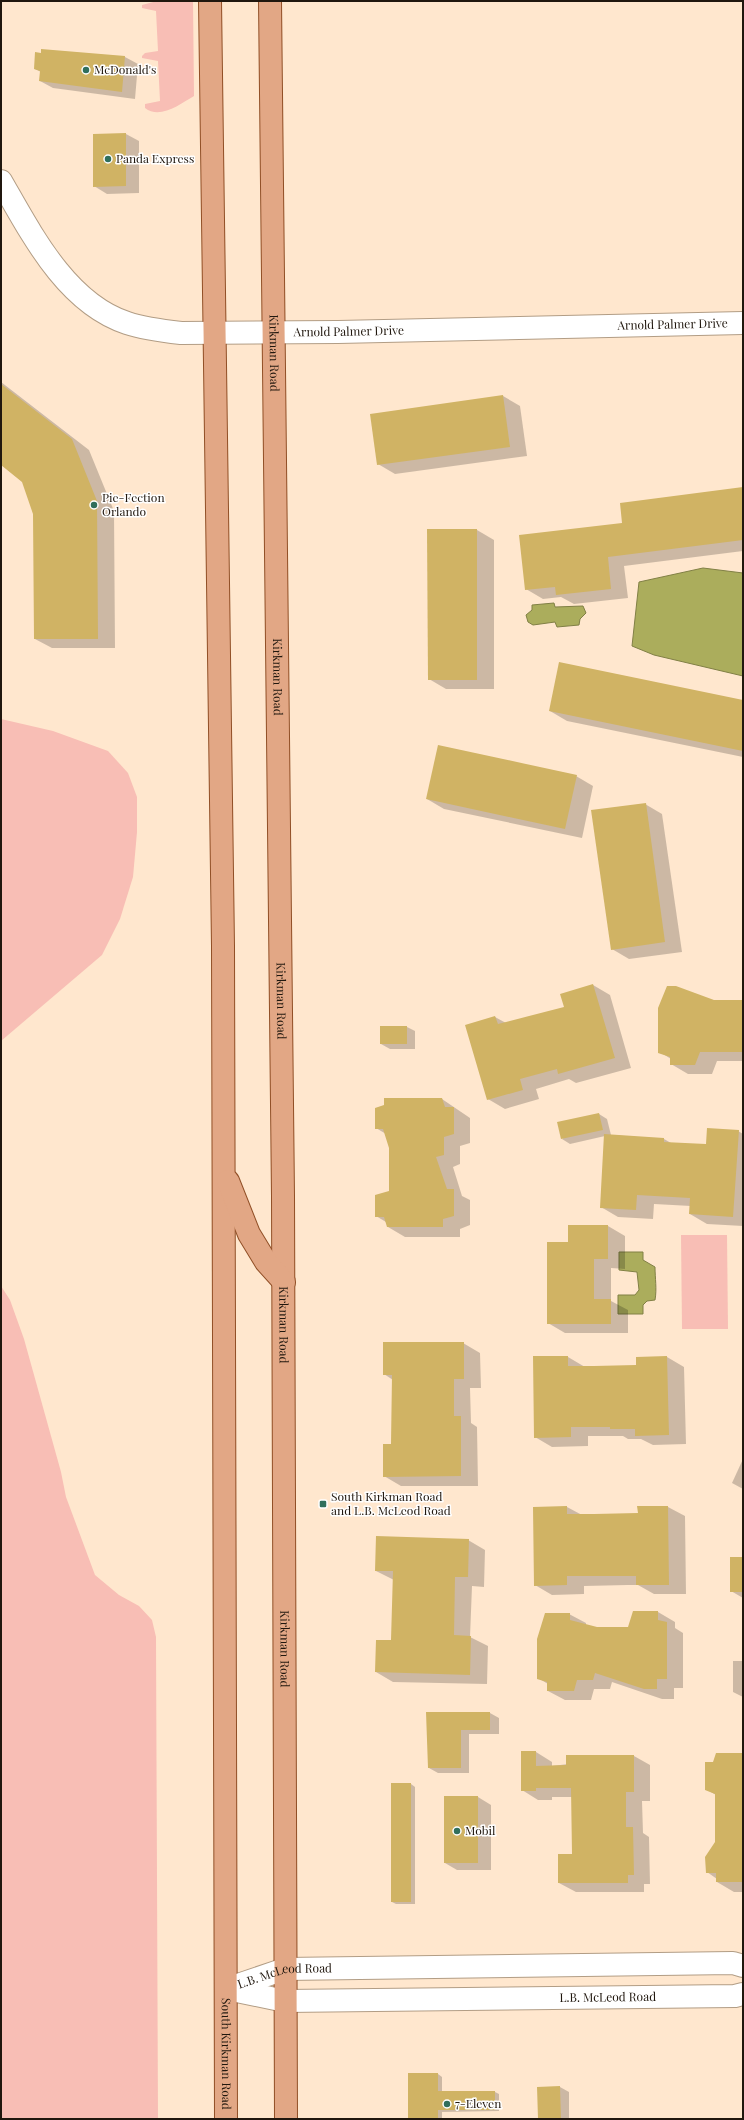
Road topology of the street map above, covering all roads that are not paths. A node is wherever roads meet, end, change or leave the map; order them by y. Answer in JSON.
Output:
{"nodes":[{"id":1,"x":210,"y":1,"type":"edge"},
{"id":2,"x":270,"y":1,"type":"edge"},
{"id":3,"x":1,"y":180,"type":"edge"},
{"id":4,"x":743,"y":323,"type":"edge"},
{"id":5,"x":215,"y":333,"type":"junction"},
{"id":6,"x":274,"y":333,"type":"junction"},
{"id":7,"x":223,"y":1168,"type":"junction"},
{"id":8,"x":284,"y":1282,"type":"junction"},
{"id":9,"x":743,"y":1966,"type":"edge"},
{"id":10,"x":285,"y":1969,"type":"junction"},
{"id":11,"x":226,"y":1989,"type":"junction"},
{"id":12,"x":743,"y":1994,"type":"edge"},
{"id":13,"x":285,"y":2000,"type":"junction"},
{"id":14,"x":226,"y":2119,"type":"edge"},
{"id":15,"x":286,"y":2119,"type":"edge"}],
"edges":[{"from":1,"to":5,"type":"main road"},
{"from":2,"to":6,"type":"main road","name":"Kirkman Road"},
{"from":3,"to":5,"type":"street","name":"Arnold Palmer Drive"},
{"from":4,"to":6,"type":"street","name":"Arnold Palmer Drive"},
{"from":5,"to":6,"type":"street","name":"Arnold Palmer Drive"},
{"from":5,"to":7,"type":"main road"},
{"from":6,"to":8,"type":"main road","name":"Kirkman Road"},
{"from":7,"to":8,"type":"main road"},
{"from":7,"to":11,"type":"main road"},
{"from":8,"to":10,"type":"main road","name":"Kirkman Road"},
{"from":9,"to":10,"type":"street","name":"L.B. McLeod Road"},
{"from":10,"to":11,"type":"street","name":"L.B. McLeod Road"},
{"from":10,"to":13,"type":"main road","name":"Kirkman Road"},
{"from":11,"to":13,"type":"street","name":"L.B. McLeod Road"},
{"from":11,"to":14,"type":"main road","name":"South Kirkman Road"},
{"from":12,"to":13,"type":"street","name":"L.B. McLeod Road"},
{"from":13,"to":15,"type":"main road"}]}
